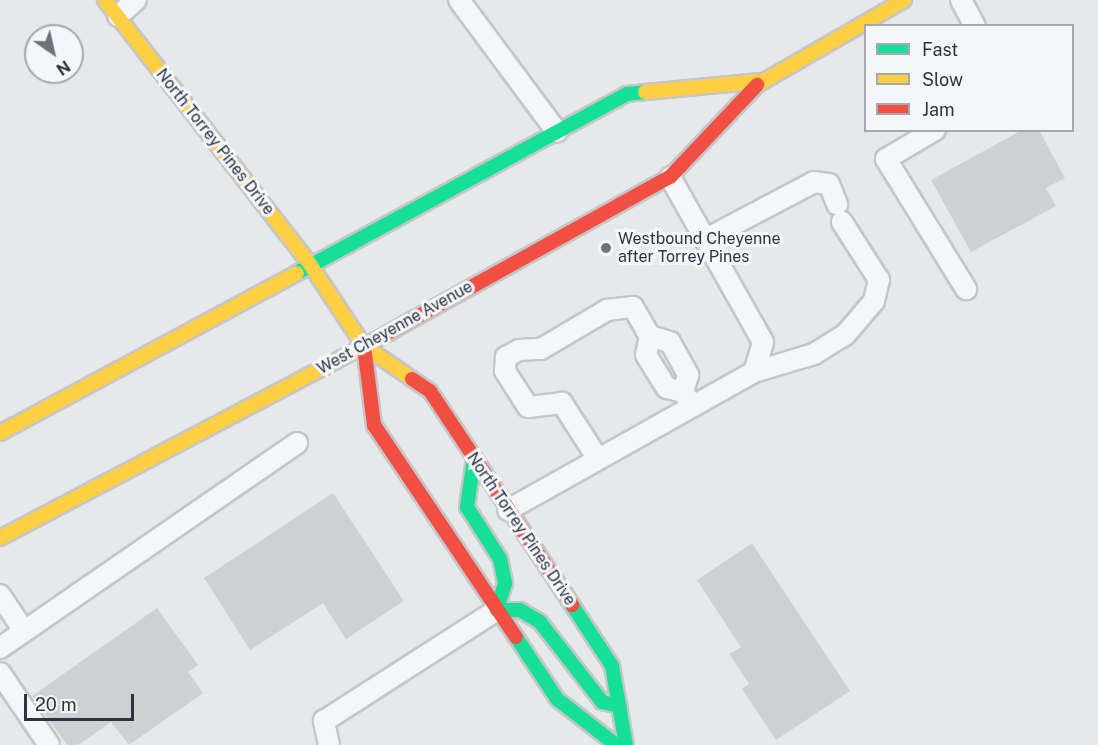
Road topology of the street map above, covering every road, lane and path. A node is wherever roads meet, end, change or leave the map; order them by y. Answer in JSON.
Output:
{"nodes":[{"id":1,"x":105,"y":0,"type":"edge"},
{"id":2,"x":136,"y":0,"type":"edge"},
{"id":3,"x":459,"y":0,"type":"edge"},
{"id":4,"x":904,"y":0,"type":"edge"},
{"id":5,"x":962,"y":0,"type":"edge"},
{"id":6,"x":118,"y":16,"type":"junction"},
{"id":7,"x":974,"y":24,"type":"edge"},
{"id":8,"x":761,"y":81,"type":"junction"},
{"id":9,"x":557,"y":132,"type":"junction"},
{"id":10,"x":932,"y":132,"type":"edge"},
{"id":11,"x":670,"y":177,"type":"junction"},
{"id":12,"x":706,"y":239,"type":"junction"},
{"id":13,"x":311,"y":266,"type":"junction"},
{"id":14,"x":966,"y":289,"type":"dead end"},
{"id":15,"x":650,"y":336,"type":"junction"},
{"id":16,"x":364,"y":346,"type":"junction"},
{"id":17,"x":754,"y":372,"type":"junction"},
{"id":18,"x":688,"y":398,"type":"junction"},
{"id":19,"x":0,"y":433,"type":"edge"},
{"id":20,"x":297,"y":443,"type":"dead end"},
{"id":21,"x":474,"y":459,"type":"junction"},
{"id":22,"x":598,"y":459,"type":"junction"},
{"id":23,"x":508,"y":510,"type":"junction"},
{"id":24,"x":0,"y":538,"type":"edge"},
{"id":25,"x":0,"y":596,"type":"edge"},
{"id":26,"x":496,"y":610,"type":"junction"},
{"id":27,"x":24,"y":631,"type":"junction"},
{"id":28,"x":0,"y":648,"type":"edge"},
{"id":29,"x":0,"y":673,"type":"edge"},
{"id":30,"x":620,"y":706,"type":"junction"},
{"id":31,"x":49,"y":745,"type":"edge"},
{"id":32,"x":329,"y":745,"type":"edge"},
{"id":33,"x":616,"y":745,"type":"edge"},
{"id":34,"x":626,"y":745,"type":"edge"}],
"edges":[{"from":1,"to":6,"type":"main road","name":"North Torrey Pines Drive"},
{"from":2,"to":6,"type":"lane"},
{"from":3,"to":9,"type":"lane"},
{"from":4,"to":8,"type":"main road","name":"West Cheyenne Avenue"},
{"from":5,"to":7,"type":"lane"},
{"from":6,"to":13,"type":"main road","name":"North Torrey Pines Drive"},
{"from":8,"to":9,"type":"main road","name":"West Cheyenne Avenue"},
{"from":8,"to":11,"type":"main road","name":"West Cheyenne Avenue"},
{"from":9,"to":13,"type":"main road","name":"West Cheyenne Avenue"},
{"from":10,"to":14,"type":"lane"},
{"from":11,"to":12,"type":"lane"},
{"from":11,"to":16,"type":"main road","name":"West Cheyenne Avenue"},
{"from":12,"to":17,"type":"lane"},
{"from":12,"to":17,"type":"lane"},
{"from":13,"to":16,"type":"main road","name":"North Torrey Pines Drive"},
{"from":13,"to":19,"type":"main road","name":"West Cheyenne Avenue"},
{"from":15,"to":18,"type":"lane"},
{"from":15,"to":18,"type":"lane"},
{"from":15,"to":22,"type":"lane"},
{"from":16,"to":21,"type":"main road","name":"North Torrey Pines Drive"},
{"from":16,"to":24,"type":"main road","name":"West Cheyenne Avenue"},
{"from":16,"to":26,"type":"main road","name":"North Torrey Pines Drive"},
{"from":17,"to":18,"type":"lane"},
{"from":18,"to":22,"type":"lane"},
{"from":20,"to":27,"type":"lane"},
{"from":21,"to":23,"type":"main road","name":"North Torrey Pines Drive"},
{"from":21,"to":26,"type":"main road"},
{"from":22,"to":23,"type":"lane"},
{"from":23,"to":30,"type":"main road","name":"North Torrey Pines Drive"},
{"from":25,"to":27,"type":"lane"},
{"from":26,"to":30,"type":"main road"},
{"from":26,"to":32,"type":"lane"},
{"from":26,"to":33,"type":"main road","name":"North Torrey Pines Drive"},
{"from":27,"to":28,"type":"lane"},
{"from":29,"to":31,"type":"lane"},
{"from":30,"to":34,"type":"main road","name":"North Torrey Pines Drive"}]}
